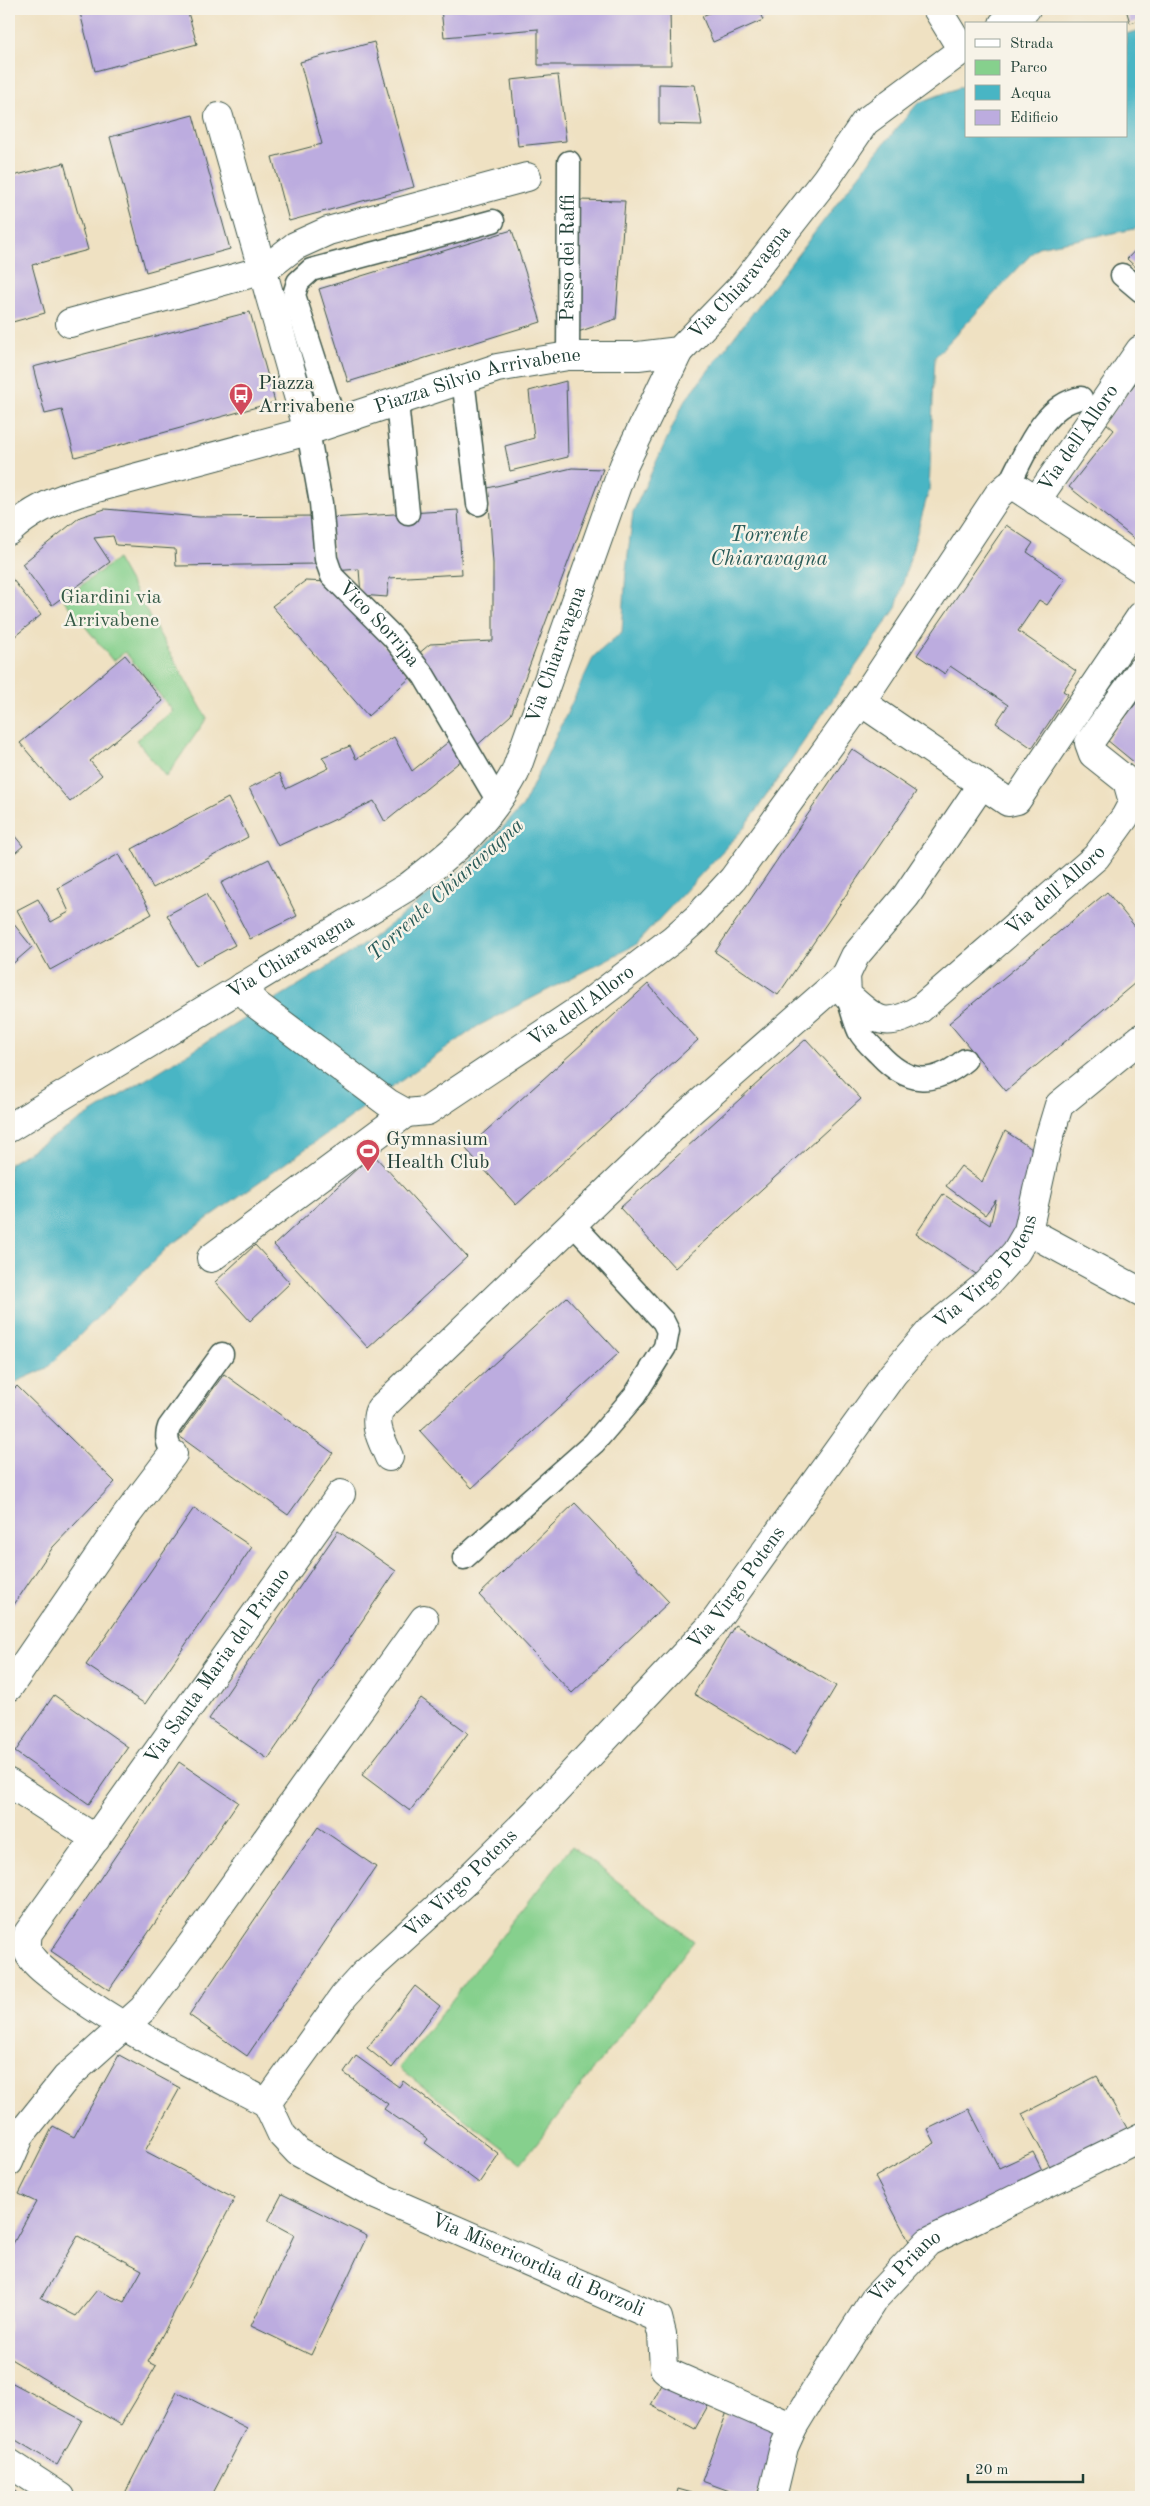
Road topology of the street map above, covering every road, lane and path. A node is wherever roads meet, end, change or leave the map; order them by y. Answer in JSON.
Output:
{"nodes":[{"id":1,"x":937,"y":9,"type":"edge"},
{"id":2,"x":1026,"y":9,"type":"edge"},
{"id":3,"x":1006,"y":22,"type":"edge"},
{"id":4,"x":964,"y":48,"type":"edge"},
{"id":5,"x":219,"y":117,"type":"dead end"},
{"id":6,"x":569,"y":162,"type":"dead end"},
{"id":7,"x":527,"y":177,"type":"dead end"},
{"id":8,"x":492,"y":221,"type":"dead end"},
{"id":9,"x":264,"y":270,"type":"junction"},
{"id":10,"x":1122,"y":275,"type":"dead end"},
{"id":11,"x":1141,"y":291,"type":"edge"},
{"id":12,"x":70,"y":323,"type":"dead end"},
{"id":13,"x":1140,"y":350,"type":"edge"},
{"id":14,"x":679,"y":351,"type":"junction"},
{"id":15,"x":568,"y":356,"type":"junction"},
{"id":16,"x":463,"y":380,"type":"junction"},
{"id":17,"x":1081,"y":398,"type":"dead end"},
{"id":18,"x":397,"y":402,"type":"junction"},
{"id":19,"x":335,"y":422,"type":"junction"},
{"id":20,"x":308,"y":430,"type":"junction"},
{"id":21,"x":1008,"y":486,"type":"junction"},
{"id":22,"x":1036,"y":501,"type":"junction"},
{"id":23,"x":478,"y":504,"type":"dead end"},
{"id":24,"x":408,"y":513,"type":"dead end"},
{"id":25,"x":9,"y":531,"type":"edge"},
{"id":26,"x":1141,"y":568,"type":"edge"},
{"id":27,"x":1141,"y":616,"type":"edge"},
{"id":28,"x":1141,"y":670,"type":"edge"},
{"id":29,"x":861,"y":702,"type":"junction"},
{"id":30,"x":982,"y":784,"type":"junction"},
{"id":31,"x":499,"y":803,"type":"junction"},
{"id":32,"x":846,"y":985,"type":"junction"},
{"id":33,"x":248,"y":997,"type":"junction"},
{"id":34,"x":1141,"y":1038,"type":"edge"},
{"id":35,"x":965,"y":1060,"type":"dead end"},
{"id":36,"x":397,"y":1108,"type":"junction"},
{"id":37,"x":9,"y":1128,"type":"edge"},
{"id":38,"x":574,"y":1224,"type":"junction"},
{"id":39,"x":1028,"y":1231,"type":"junction"},
{"id":40,"x":211,"y":1258,"type":"dead end"},
{"id":41,"x":1141,"y":1292,"type":"edge"},
{"id":42,"x":222,"y":1354,"type":"dead end"},
{"id":43,"x":173,"y":1454,"type":"joint"},
{"id":44,"x":389,"y":1457,"type":"dead end"},
{"id":45,"x":341,"y":1494,"type":"dead end"},
{"id":46,"x":464,"y":1558,"type":"dead end"},
{"id":47,"x":424,"y":1619,"type":"dead end"},
{"id":48,"x":9,"y":1687,"type":"edge"},
{"id":49,"x":9,"y":1783,"type":"edge"},
{"id":50,"x":96,"y":1839,"type":"junction"},
{"id":51,"x":124,"y":2028,"type":"junction"},
{"id":52,"x":267,"y":2103,"type":"junction"},
{"id":53,"x":15,"y":2131,"type":"edge"},
{"id":54,"x":1141,"y":2137,"type":"edge"},
{"id":55,"x":9,"y":2162,"type":"edge"},
{"id":56,"x":793,"y":2427,"type":"junction"},
{"id":57,"x":9,"y":2463,"type":"edge"},
{"id":58,"x":62,"y":2497,"type":"edge"},
{"id":59,"x":772,"y":2497,"type":"edge"}],
"edges":[{"from":1,"to":4,"type":"street"},
{"from":2,"to":3,"type":"street"},
{"from":4,"to":14,"type":"street","name":"Via Chiaravagna"},
{"from":5,"to":9,"type":"street"},
{"from":6,"to":15,"type":"lane","name":"Passo dei Raffi"},
{"from":7,"to":9,"type":"street"},
{"from":8,"to":19,"type":"lane"},
{"from":9,"to":12,"type":"street"},
{"from":9,"to":20,"type":"street"},
{"from":10,"to":11,"type":"lane"},
{"from":13,"to":22,"type":"street","name":"Via dell'Alloro"},
{"from":14,"to":15,"type":"street","name":"Piazza Silvio Arrivabene"},
{"from":14,"to":31,"type":"street","name":"Via Chiaravagna"},
{"from":15,"to":16,"type":"street","name":"Piazza Silvio Arrivabene"},
{"from":16,"to":18,"type":"street","name":"Piazza Silvio Arrivabene"},
{"from":16,"to":23,"type":"lane"},
{"from":17,"to":21,"type":"lane"},
{"from":18,"to":19,"type":"street","name":"Piazza Silvio Arrivabene"},
{"from":18,"to":24,"type":"lane"},
{"from":19,"to":20,"type":"street","name":"Piazza Silvio Arrivabene"},
{"from":20,"to":25,"type":"street","name":"Piazza Silvio Arrivabene"},
{"from":20,"to":31,"type":"lane","name":"Vico Sorripa"},
{"from":21,"to":22,"type":"street","name":"Via dell'Alloro"},
{"from":21,"to":29,"type":"street","name":"Via dell'Alloro"},
{"from":22,"to":26,"type":"street","name":"Via dell'Alloro"},
{"from":27,"to":30,"type":"street"},
{"from":28,"to":32,"type":"street","name":"Via dell'Alloro"},
{"from":29,"to":30,"type":"street"},
{"from":29,"to":36,"type":"street","name":"Via dell'Alloro"},
{"from":30,"to":32,"type":"street"},
{"from":31,"to":33,"type":"street","name":"Via Chiaravagna"},
{"from":32,"to":35,"type":"lane"},
{"from":32,"to":38,"type":"street"},
{"from":33,"to":36,"type":"street"},
{"from":33,"to":37,"type":"street","name":"Via Chiaravagna"},
{"from":34,"to":39,"type":"street","name":"Via Virgo Potens"},
{"from":36,"to":40,"type":"street"},
{"from":38,"to":44,"type":"street"},
{"from":38,"to":46,"type":"lane"},
{"from":39,"to":41,"type":"street"},
{"from":39,"to":52,"type":"street","name":"Via Virgo Potens"},
{"from":42,"to":43,"type":"lane"},
{"from":43,"to":48,"type":"street"},
{"from":45,"to":50,"type":"street","name":"Via Santa Maria del Priano"},
{"from":47,"to":51,"type":"street"},
{"from":49,"to":50,"type":"street"},
{"from":50,"to":51,"type":"street","name":"Via Santa Maria del Priano"},
{"from":51,"to":52,"type":"street"},
{"from":51,"to":53,"type":"street"},
{"from":52,"to":56,"type":"street","name":"Via Misericordia di Borzoli"},
{"from":53,"to":55,"type":"street"},
{"from":54,"to":56,"type":"street","name":"Via Priano"},
{"from":56,"to":59,"type":"street","name":"Via Priano"},
{"from":57,"to":58,"type":"street"}]}
